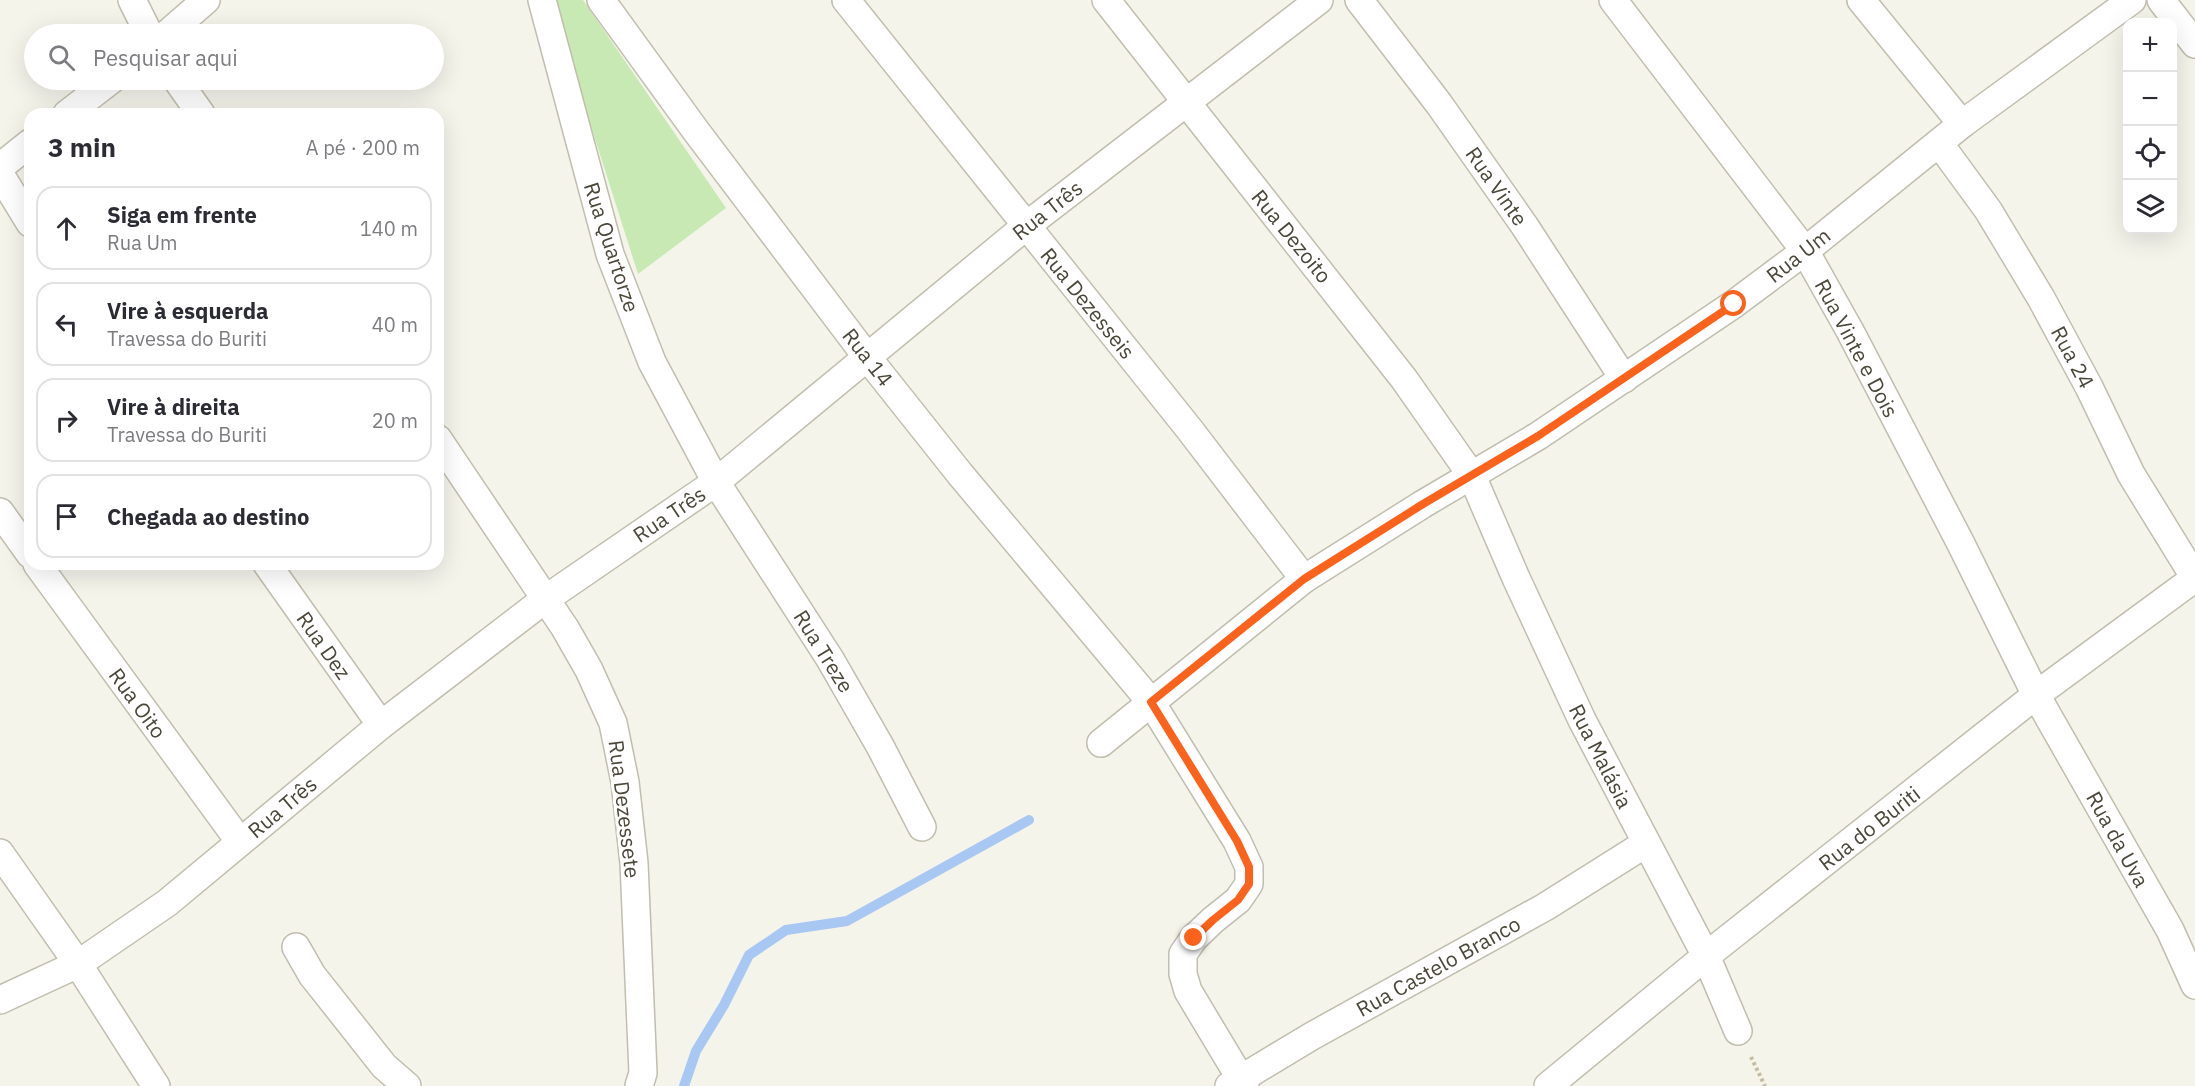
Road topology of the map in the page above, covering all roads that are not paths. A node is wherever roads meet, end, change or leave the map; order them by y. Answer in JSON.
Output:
{"nodes":[{"id":1,"x":132,"y":0,"type":"edge"},
{"id":2,"x":206,"y":0,"type":"edge"},
{"id":3,"x":542,"y":0,"type":"edge"},
{"id":4,"x":601,"y":0,"type":"edge"},
{"id":5,"x":846,"y":0,"type":"edge"},
{"id":6,"x":1106,"y":0,"type":"edge"},
{"id":7,"x":1319,"y":0,"type":"edge"},
{"id":8,"x":1359,"y":0,"type":"edge"},
{"id":9,"x":1613,"y":0,"type":"edge"},
{"id":10,"x":1861,"y":0,"type":"edge"},
{"id":11,"x":2132,"y":0,"type":"edge"},
{"id":12,"x":2161,"y":0,"type":"edge"},
{"id":13,"x":144,"y":24,"type":"edge"},
{"id":14,"x":178,"y":24,"type":"edge"},
{"id":15,"x":2195,"y":44,"type":"edge"},
{"id":16,"x":98,"y":90,"type":"edge"},
{"id":17,"x":184,"y":90,"type":"edge"},
{"id":18,"x":1185,"y":102,"type":"junction"},
{"id":19,"x":75,"y":108,"type":"edge"},
{"id":20,"x":197,"y":108,"type":"edge"},
{"id":21,"x":1962,"y":124,"type":"junction"},
{"id":22,"x":1939,"y":143,"type":"junction"},
{"id":23,"x":24,"y":148,"type":"edge"},
{"id":24,"x":0,"y":167,"type":"edge"},
{"id":25,"x":0,"y":174,"type":"edge"},
{"id":26,"x":24,"y":213,"type":"edge"},
{"id":27,"x":1026,"y":226,"type":"junction"},
{"id":28,"x":1805,"y":251,"type":"junction"},
{"id":29,"x":867,"y":357,"type":"junction"},
{"id":30,"x":1624,"y":379,"type":"junction"},
{"id":31,"x":444,"y":448,"type":"edge"},
{"id":32,"x":1472,"y":476,"type":"junction"},
{"id":33,"x":716,"y":482,"type":"junction"},
{"id":34,"x":0,"y":512,"type":"edge"},
{"id":35,"x":24,"y":546,"type":"edge"},
{"id":36,"x":41,"y":570,"type":"edge"},
{"id":37,"x":271,"y":570,"type":"edge"},
{"id":38,"x":2195,"y":578,"type":"edge"},
{"id":39,"x":1304,"y":579,"type":"junction"},
{"id":40,"x":544,"y":600,"type":"junction"},
{"id":41,"x":2036,"y":695,"type":"junction"},
{"id":42,"x":1151,"y":702,"type":"junction"},
{"id":43,"x":381,"y":725,"type":"junction"},
{"id":44,"x":1101,"y":743,"type":"dead end"},
{"id":45,"x":922,"y":827,"type":"dead end"},
{"id":46,"x":240,"y":842,"type":"junction"},
{"id":47,"x":1645,"y":843,"type":"junction"},
{"id":48,"x":0,"y":853,"type":"edge"},
{"id":49,"x":296,"y":947,"type":"dead end"},
{"id":50,"x":1706,"y":956,"type":"junction"},
{"id":51,"x":78,"y":964,"type":"junction"},
{"id":52,"x":2195,"y":985,"type":"edge"},
{"id":53,"x":0,"y":1000,"type":"edge"},
{"id":54,"x":1738,"y":1031,"type":"dead end"},
{"id":55,"x":1238,"y":1084,"type":"edge"},
{"id":56,"x":156,"y":1086,"type":"edge"},
{"id":57,"x":407,"y":1086,"type":"edge"},
{"id":58,"x":639,"y":1086,"type":"edge"},
{"id":59,"x":1548,"y":1086,"type":"edge"}],
"edges":[{"from":1,"to":13,"type":"street"},
{"from":2,"to":14,"type":"street"},
{"from":3,"to":33,"type":"street","name":"Rua Quartorze"},
{"from":4,"to":29,"type":"street","name":"Rua 14"},
{"from":5,"to":27,"type":"street","name":"Rua Dezesseis"},
{"from":6,"to":18,"type":"street","name":"Rua Dezoito"},
{"from":7,"to":18,"type":"street","name":"Rua Três"},
{"from":8,"to":30,"type":"street","name":"Rua Vinte"},
{"from":9,"to":28,"type":"street","name":"Rua Vinte e Dois"},
{"from":10,"to":21,"type":"street"},
{"from":11,"to":21,"type":"street","name":"Rua Um"},
{"from":12,"to":15,"type":"street"},
{"from":16,"to":19,"type":"street"},
{"from":17,"to":20,"type":"street"},
{"from":18,"to":27,"type":"street","name":"Rua Três"},
{"from":18,"to":32,"type":"street","name":"Rua Dezoito"},
{"from":21,"to":22,"type":"street","name":"Rua Um"},
{"from":22,"to":28,"type":"street","name":"Rua Um"},
{"from":22,"to":38,"type":"street","name":"Rua 24"},
{"from":23,"to":24,"type":"street"},
{"from":25,"to":26,"type":"street"},
{"from":27,"to":29,"type":"street","name":"Rua Três"},
{"from":27,"to":39,"type":"street","name":"Rua Dezesseis"},
{"from":28,"to":30,"type":"street","name":"Rua Um"},
{"from":28,"to":41,"type":"street","name":"Rua Vinte e Dois"},
{"from":29,"to":33,"type":"street","name":"Rua Três"},
{"from":29,"to":42,"type":"street","name":"Rua 14"},
{"from":30,"to":32,"type":"street","name":"Rua Um"},
{"from":31,"to":40,"type":"street","name":"Rua Dezessete"},
{"from":32,"to":39,"type":"street","name":"Rua Um"},
{"from":32,"to":47,"type":"street","name":"Rua Malásia"},
{"from":33,"to":40,"type":"street","name":"Rua Três"},
{"from":33,"to":45,"type":"street","name":"Rua Treze"},
{"from":34,"to":35,"type":"street"},
{"from":36,"to":46,"type":"street","name":"Rua Oito"},
{"from":37,"to":43,"type":"street","name":"Rua Dez"},
{"from":38,"to":41,"type":"street","name":"Rua do Buriti"},
{"from":39,"to":42,"type":"street","name":"Rua Um"},
{"from":40,"to":43,"type":"street","name":"Rua Três"},
{"from":40,"to":58,"type":"street","name":"Rua Dezessete"},
{"from":41,"to":50,"type":"street","name":"Rua do Buriti"},
{"from":41,"to":52,"type":"street","name":"Rua da Uva"},
{"from":42,"to":44,"type":"street","name":"Rua Um"},
{"from":42,"to":55,"type":"street","name":"Rua 14"},
{"from":43,"to":46,"type":"street","name":"Rua Três"},
{"from":46,"to":51,"type":"street","name":"Rua Três"},
{"from":47,"to":50,"type":"street","name":"Rua Malásia"},
{"from":47,"to":55,"type":"street","name":"Rua Castelo Branco"},
{"from":48,"to":51,"type":"street"},
{"from":49,"to":57,"type":"street"},
{"from":50,"to":54,"type":"street","name":"Rua Malásia"},
{"from":50,"to":59,"type":"street","name":"Rua do Buriti"},
{"from":51,"to":53,"type":"street","name":"Rua Três"},
{"from":51,"to":56,"type":"street"}]}
